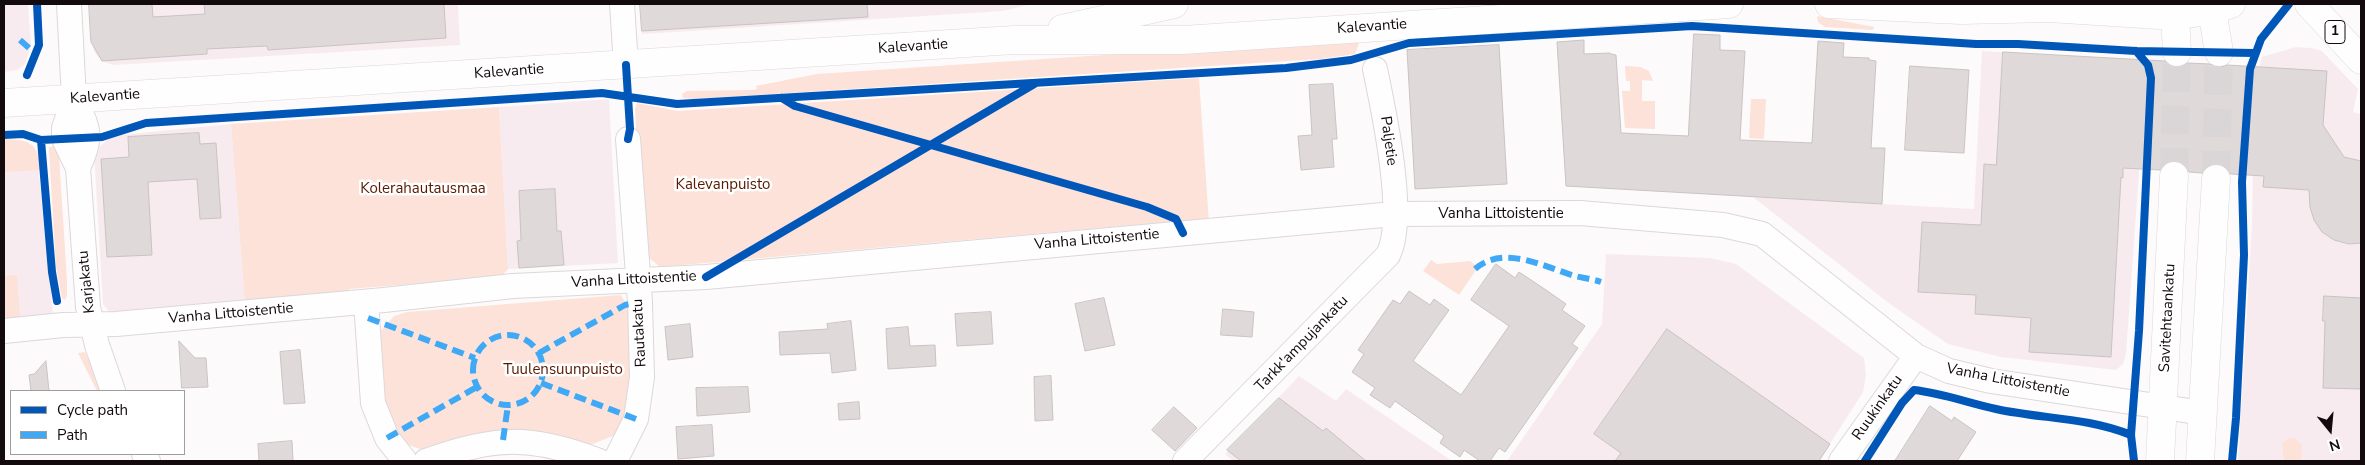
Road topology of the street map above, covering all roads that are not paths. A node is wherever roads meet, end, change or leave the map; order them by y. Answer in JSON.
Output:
{"nodes":[{"id":1,"x":69,"y":4,"type":"edge"},
{"id":2,"x":622,"y":4,"type":"edge"},
{"id":3,"x":1174,"y":4,"type":"edge"},
{"id":4,"x":1729,"y":4,"type":"edge"},
{"id":5,"x":1829,"y":4,"type":"edge"},
{"id":6,"x":2310,"y":4,"type":"edge"},
{"id":7,"x":2218,"y":6,"type":"edge"},
{"id":8,"x":2174,"y":10,"type":"edge"},
{"id":9,"x":1447,"y":13,"type":"edge"},
{"id":10,"x":1405,"y":14,"type":"edge"},
{"id":11,"x":1014,"y":40,"type":"junction"},
{"id":12,"x":2361,"y":42,"type":"edge"},
{"id":13,"x":2177,"y":52,"type":"tunnel mouth"},
{"id":14,"x":2219,"y":52,"type":"tunnel mouth"},
{"id":15,"x":2361,"y":60,"type":"edge"},
{"id":16,"x":626,"y":64,"type":"junction"},
{"id":17,"x":1375,"y":69,"type":"dead end"},
{"id":18,"x":74,"y":99,"type":"junction"},
{"id":19,"x":4,"y":103,"type":"edge"},
{"id":20,"x":628,"y":139,"type":"dead end"},
{"id":21,"x":2174,"y":176,"type":"tunnel mouth"},
{"id":22,"x":2216,"y":178,"type":"tunnel mouth"},
{"id":23,"x":1394,"y":214,"type":"junction"},
{"id":24,"x":638,"y":281,"type":"junction"},
{"id":25,"x":366,"y":302,"type":"junction"},
{"id":26,"x":92,"y":324,"type":"junction"},
{"id":27,"x":4,"y":331,"type":"edge"},
{"id":28,"x":1916,"y":356,"type":"junction"},
{"id":29,"x":113,"y":390,"type":"edge"},
{"id":30,"x":2164,"y":408,"type":"junction"},
{"id":31,"x":2203,"y":413,"type":"junction"},
{"id":32,"x":542,"y":452,"type":"edge"},
{"id":33,"x":405,"y":461,"type":"edge"},
{"id":34,"x":426,"y":461,"type":"edge"},
{"id":35,"x":599,"y":461,"type":"edge"},
{"id":36,"x":616,"y":461,"type":"edge"},
{"id":37,"x":1185,"y":461,"type":"edge"},
{"id":38,"x":1841,"y":461,"type":"edge"},
{"id":39,"x":2160,"y":461,"type":"edge"},
{"id":40,"x":2200,"y":461,"type":"edge"}],
"edges":[{"from":1,"to":18,"type":"street","name":"Karjakatu"},
{"from":2,"to":16,"type":"street"},
{"from":3,"to":11,"type":"main road","name":"Kalevantie"},
{"from":4,"to":9,"type":"main road","name":"Kalevantie"},
{"from":5,"to":8,"type":"main road"},
{"from":6,"to":12,"type":"main road","number":"1"},
{"from":6,"to":15,"type":"main road","number":"1"},
{"from":7,"to":8,"type":"main road"},
{"from":7,"to":14,"type":"main road"},
{"from":8,"to":13,"type":"main road"},
{"from":9,"to":10,"type":"main road","name":"Kalevantie"},
{"from":10,"to":11,"type":"main road","name":"Kalevantie"},
{"from":11,"to":16,"type":"main road","name":"Kalevantie"},
{"from":16,"to":18,"type":"main road","name":"Kalevantie"},
{"from":17,"to":23,"type":"street","name":"Paljetie"},
{"from":18,"to":19,"type":"main road","name":"Kalevantie"},
{"from":18,"to":26,"type":"street","name":"Karjakatu"},
{"from":20,"to":24,"type":"street","name":"Rautakatu"},
{"from":21,"to":30,"type":"main road","name":"Savitehtaankatu"},
{"from":22,"to":31,"type":"main road"},
{"from":23,"to":24,"type":"street","name":"Vanha Littoistentie"},
{"from":23,"to":28,"type":"street","name":"Vanha Littoistentie"},
{"from":23,"to":37,"type":"street","name":"Tarkk'ampujankatu"},
{"from":24,"to":25,"type":"street","name":"Vanha Littoistentie"},
{"from":24,"to":36,"type":"street","name":"Rautakatu"},
{"from":25,"to":26,"type":"street","name":"Vanha Littoistentie"},
{"from":25,"to":33,"type":"street"},
{"from":26,"to":27,"type":"street","name":"Vanha Littoistentie"},
{"from":26,"to":29,"type":"street","name":"Karjakatu"},
{"from":28,"to":30,"type":"street","name":"Vanha Littoistentie"},
{"from":28,"to":38,"type":"street","name":"Ruukinkatu"},
{"from":30,"to":31,"type":"street","name":"Vanha Littoistentie"},
{"from":30,"to":39,"type":"main road","name":"Savitehtaankatu"},
{"from":31,"to":40,"type":"main road"},
{"from":32,"to":34,"type":"street"},
{"from":32,"to":35,"type":"street"}]}
